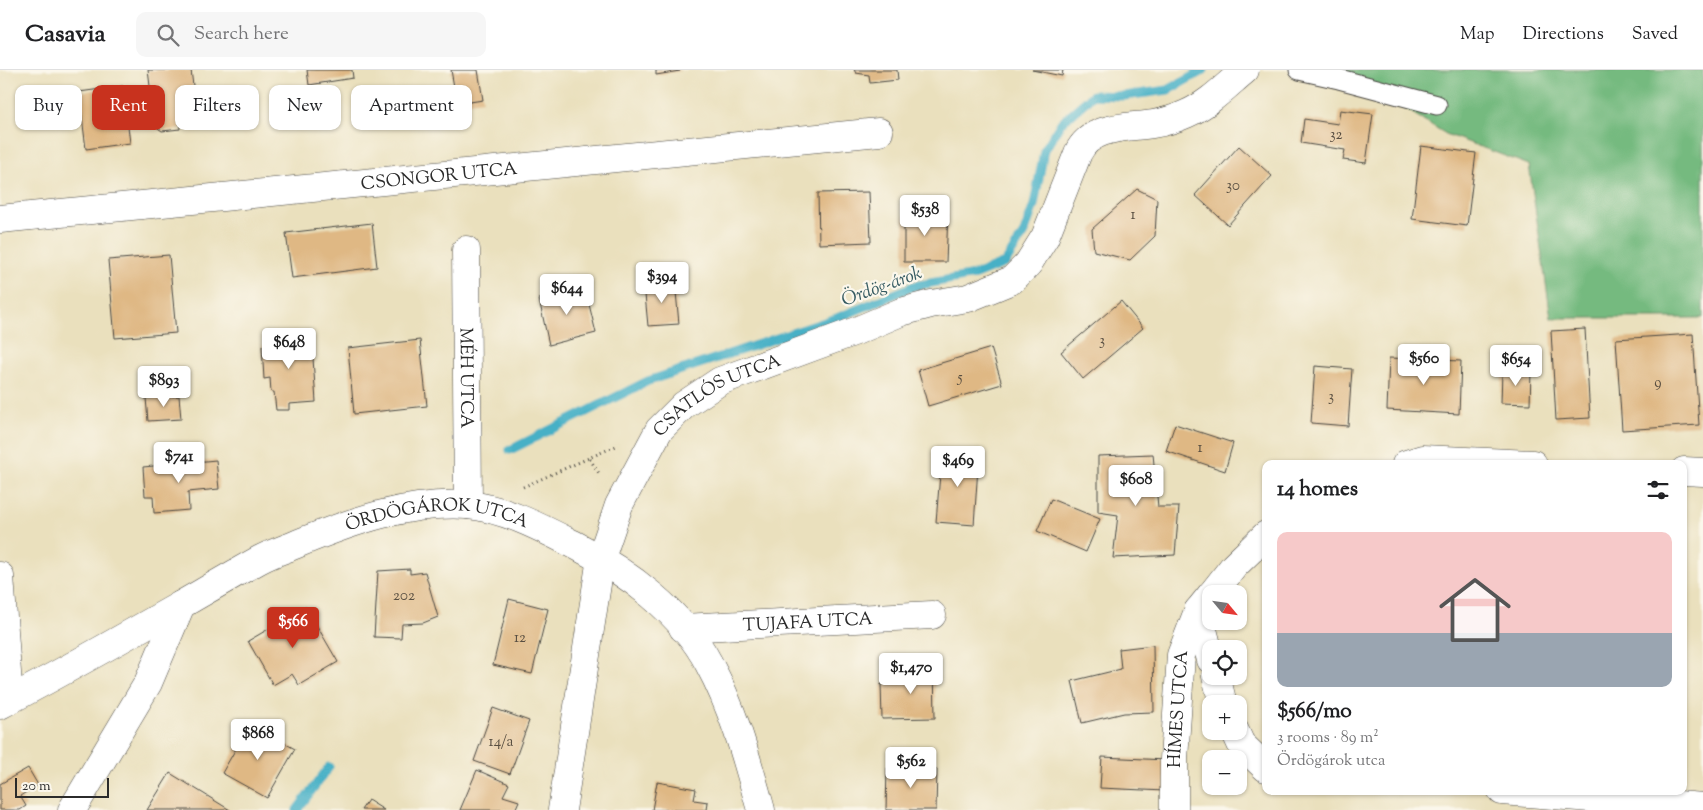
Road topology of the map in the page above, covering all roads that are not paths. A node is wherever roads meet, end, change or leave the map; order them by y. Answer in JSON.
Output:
{"nodes":[{"id":1,"x":1245,"y":70,"type":"edge"},
{"id":2,"x":1299,"y":70,"type":"edge"},
{"id":3,"x":1437,"y":105,"type":"dead end"},
{"id":4,"x":878,"y":132,"type":"dead end"},
{"id":5,"x":0,"y":219,"type":"edge"},
{"id":6,"x":466,"y":250,"type":"dead end"},
{"id":7,"x":1417,"y":460,"type":"edge"},
{"id":8,"x":1459,"y":460,"type":"edge"},
{"id":9,"x":1687,"y":471,"type":"edge"},
{"id":10,"x":1703,"y":472,"type":"edge"},
{"id":11,"x":468,"y":506,"type":"junction"},
{"id":12,"x":1262,"y":539,"type":"edge"},
{"id":13,"x":601,"y":558,"type":"junction"},
{"id":14,"x":0,"y":576,"type":"edge"},
{"id":15,"x":1219,"y":585,"type":"edge"},
{"id":16,"x":181,"y":605,"type":"junction"},
{"id":17,"x":1202,"y":611,"type":"edge"},
{"id":18,"x":932,"y":615,"type":"dead end"},
{"id":19,"x":683,"y":628,"type":"junction"},
{"id":20,"x":5,"y":703,"type":"edge"},
{"id":21,"x":1239,"y":740,"type":"edge"},
{"id":22,"x":1262,"y":764,"type":"edge"},
{"id":23,"x":1552,"y":795,"type":"edge"},
{"id":24,"x":1703,"y":807,"type":"edge"},
{"id":25,"x":72,"y":810,"type":"edge"},
{"id":26,"x":562,"y":810,"type":"edge"},
{"id":27,"x":761,"y":810,"type":"edge"},
{"id":28,"x":1174,"y":810,"type":"edge"}],
"edges":[{"from":1,"to":13,"type":"street","name":"CSATLÓS UTCA"},
{"from":2,"to":3,"type":"lane"},
{"from":4,"to":5,"type":"street","name":"CSONGOR UTCA"},
{"from":6,"to":11,"type":"street","name":"MÉH UTCA"},
{"from":7,"to":8,"type":"street"},
{"from":9,"to":10,"type":"street"},
{"from":11,"to":13,"type":"street","name":"ÖRDÖGÁROK UTCA"},
{"from":11,"to":16,"type":"street","name":"ÖRDÖGÁROK UTCA"},
{"from":12,"to":15,"type":"street","name":"HÍMES UTCA"},
{"from":13,"to":19,"type":"street","name":"ÖRDÖGÁROK UTCA"},
{"from":13,"to":26,"type":"street","name":"CSATLÓS UTCA"},
{"from":14,"to":20,"type":"street"},
{"from":16,"to":20,"type":"street","name":"ÖRDÖGÁROK UTCA"},
{"from":16,"to":25,"type":"street"},
{"from":17,"to":28,"type":"street","name":"HÍMES UTCA"},
{"from":18,"to":19,"type":"street","name":"TUJAFA UTCA"},
{"from":19,"to":27,"type":"street","name":"ÖRDÖGÁROK UTCA"},
{"from":21,"to":22,"type":"street"},
{"from":23,"to":24,"type":"street"}]}
